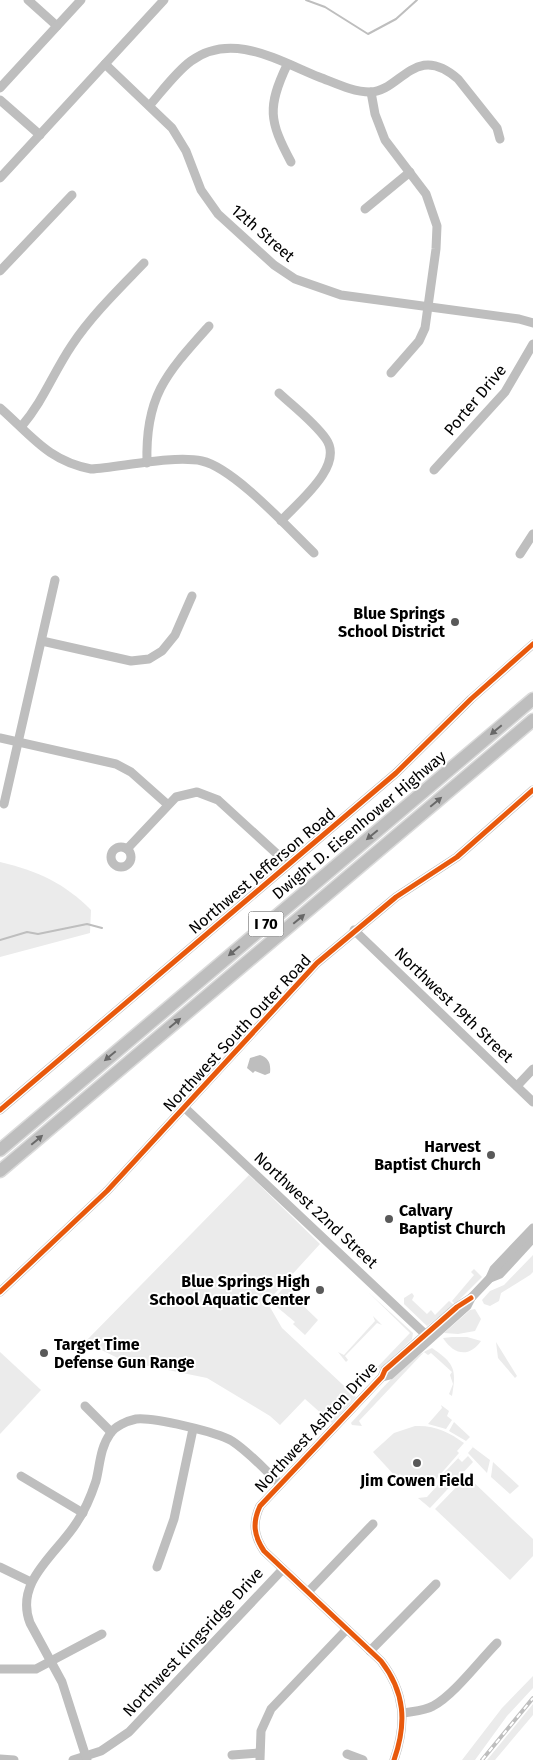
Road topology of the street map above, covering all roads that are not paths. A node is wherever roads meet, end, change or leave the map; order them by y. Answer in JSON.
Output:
{"nodes":[{"id":1,"x":28,"y":0,"type":"edge"},
{"id":2,"x":81,"y":0,"type":"edge"},
{"id":3,"x":164,"y":0,"type":"edge"},
{"id":4,"x":57,"y":26,"type":"junction"},
{"id":5,"x":105,"y":64,"type":"junction"},
{"id":6,"x":287,"y":65,"type":"junction"},
{"id":7,"x":0,"y":88,"type":"edge"},
{"id":8,"x":371,"y":92,"type":"junction"},
{"id":9,"x":0,"y":100,"type":"edge"},
{"id":10,"x":150,"y":105,"type":"junction"},
{"id":11,"x":40,"y":134,"type":"junction"},
{"id":12,"x":500,"y":140,"type":"dead end"},
{"id":13,"x":291,"y":162,"type":"dead end"},
{"id":14,"x":410,"y":172,"type":"junction"},
{"id":15,"x":0,"y":178,"type":"edge"},
{"id":16,"x":72,"y":195,"type":"dead end"},
{"id":17,"x":365,"y":209,"type":"dead end"},
{"id":18,"x":144,"y":263,"type":"dead end"},
{"id":19,"x":0,"y":271,"type":"edge"},
{"id":20,"x":429,"y":308,"type":"junction"},
{"id":21,"x":533,"y":323,"type":"edge"},
{"id":22,"x":209,"y":326,"type":"dead end"},
{"id":23,"x":533,"y":344,"type":"edge"},
{"id":24,"x":391,"y":373,"type":"dead end"},
{"id":25,"x":279,"y":393,"type":"dead end"},
{"id":26,"x":0,"y":408,"type":"edge"},
{"id":27,"x":21,"y":427,"type":"junction"},
{"id":28,"x":147,"y":463,"type":"junction"},
{"id":29,"x":434,"y":470,"type":"dead end"},
{"id":30,"x":280,"y":521,"type":"junction"},
{"id":31,"x":533,"y":534,"type":"edge"},
{"id":32,"x":314,"y":553,"type":"dead end"},
{"id":33,"x":520,"y":554,"type":"dead end"},
{"id":34,"x":55,"y":580,"type":"dead end"},
{"id":35,"x":192,"y":596,"type":"dead end"},
{"id":36,"x":42,"y":641,"type":"junction"},
{"id":37,"x":533,"y":644,"type":"edge"},
{"id":38,"x":533,"y":699,"type":"edge"},
{"id":39,"x":533,"y":720,"type":"edge"},
{"id":40,"x":0,"y":738,"type":"edge"},
{"id":41,"x":19,"y":742,"type":"junction"},
{"id":42,"x":533,"y":790,"type":"edge"},
{"id":43,"x":4,"y":804,"type":"dead end"},
{"id":44,"x":168,"y":804,"type":"junction"},
{"id":45,"x":127,"y":849,"type":"dead end"},
{"id":46,"x":288,"y":864,"type":"junction"},
{"id":47,"x":354,"y":930,"type":"junction"},
{"id":48,"x":533,"y":1069,"type":"edge"},
{"id":49,"x":517,"y":1086,"type":"junction"},
{"id":50,"x":533,"y":1102,"type":"edge"},
{"id":51,"x":185,"y":1108,"type":"junction"},
{"id":52,"x":0,"y":1110,"type":"edge"},
{"id":53,"x":0,"y":1150,"type":"edge"},
{"id":54,"x":0,"y":1171,"type":"edge"},
{"id":55,"x":533,"y":1228,"type":"edge"},
{"id":56,"x":533,"y":1238,"type":"edge"},
{"id":57,"x":490,"y":1278,"type":"junction"},
{"id":58,"x":0,"y":1292,"type":"edge"},
{"id":59,"x":471,"y":1298,"type":"junction"},
{"id":60,"x":426,"y":1334,"type":"junction"},
{"id":61,"x":382,"y":1377,"type":"junction"},
{"id":62,"x":85,"y":1406,"type":"dead end"},
{"id":63,"x":193,"y":1429,"type":"junction"},
{"id":64,"x":111,"y":1432,"type":"junction"},
{"id":65,"x":21,"y":1476,"type":"dead end"},
{"id":66,"x":280,"y":1484,"type":"junction"},
{"id":67,"x":83,"y":1513,"type":"junction"},
{"id":68,"x":373,"y":1524,"type":"dead end"},
{"id":69,"x":0,"y":1567,"type":"edge"},
{"id":70,"x":157,"y":1567,"type":"dead end"},
{"id":71,"x":283,"y":1569,"type":"junction"},
{"id":72,"x":31,"y":1582,"type":"junction"},
{"id":73,"x":436,"y":1584,"type":"dead end"},
{"id":74,"x":308,"y":1592,"type":"junction"},
{"id":75,"x":347,"y":1628,"type":"junction"},
{"id":76,"x":102,"y":1634,"type":"dead end"},
{"id":77,"x":497,"y":1643,"type":"dead end"},
{"id":78,"x":370,"y":1651,"type":"junction"},
{"id":79,"x":51,"y":1663,"type":"junction"},
{"id":80,"x":0,"y":1669,"type":"edge"},
{"id":81,"x":403,"y":1713,"type":"junction"},
{"id":82,"x":347,"y":1754,"type":"dead end"},
{"id":83,"x":232,"y":1755,"type":"dead end"},
{"id":84,"x":260,"y":1756,"type":"edge"},
{"id":85,"x":0,"y":1759,"type":"edge"},
{"id":86,"x":87,"y":1759,"type":"edge"},
{"id":87,"x":14,"y":1760,"type":"edge"},
{"id":88,"x":73,"y":1760,"type":"edge"},
{"id":89,"x":363,"y":1760,"type":"edge"},
{"id":90,"x":394,"y":1760,"type":"edge"}],
"edges":[{"from":1,"to":4,"type":"street"},
{"from":2,"to":4,"type":"street"},
{"from":3,"to":5,"type":"street"},
{"from":4,"to":7,"type":"street"},
{"from":5,"to":10,"type":"street","name":"12th Street"},
{"from":5,"to":11,"type":"street"},
{"from":6,"to":8,"type":"street"},
{"from":6,"to":10,"type":"street"},
{"from":6,"to":13,"type":"street"},
{"from":8,"to":12,"type":"street"},
{"from":8,"to":14,"type":"street"},
{"from":9,"to":11,"type":"street"},
{"from":10,"to":20,"type":"street","name":"12th Street"},
{"from":11,"to":15,"type":"street"},
{"from":14,"to":17,"type":"street"},
{"from":14,"to":20,"type":"street"},
{"from":16,"to":19,"type":"street"},
{"from":18,"to":27,"type":"street"},
{"from":20,"to":21,"type":"street","name":"12th Street"},
{"from":20,"to":24,"type":"street"},
{"from":22,"to":28,"type":"street"},
{"from":23,"to":29,"type":"street","name":"Porter Drive"},
{"from":25,"to":30,"type":"street"},
{"from":26,"to":27,"type":"street"},
{"from":27,"to":28,"type":"street"},
{"from":28,"to":30,"type":"street"},
{"from":30,"to":32,"type":"street"},
{"from":31,"to":33,"type":"street"},
{"from":34,"to":36,"type":"street"},
{"from":35,"to":36,"type":"street"},
{"from":36,"to":41,"type":"street"},
{"from":37,"to":46,"type":"street","name":"Northwest Jefferson Road"},
{"from":38,"to":53,"type":"highway","name":"Dwight D. Eisenhower Highway","number":"I 70","one_way":true},
{"from":54,"to":39,"type":"highway","name":"Dwight D. Eisenhower Highway","number":"I 70","one_way":true},
{"from":40,"to":41,"type":"street"},
{"from":41,"to":43,"type":"street"},
{"from":41,"to":44,"type":"street"},
{"from":42,"to":47,"type":"street","name":"Northwest South Outer Road"},
{"from":44,"to":45,"type":"street"},
{"from":44,"to":46,"type":"street"},
{"from":46,"to":52,"type":"street","name":"Northwest Jefferson Road"},
{"from":47,"to":49,"type":"street","name":"Northwest 19th Street"},
{"from":47,"to":51,"type":"street","name":"Northwest South Outer Road"},
{"from":48,"to":49,"type":"street"},
{"from":49,"to":50,"type":"street","name":"Northwest 19th Street"},
{"from":51,"to":58,"type":"street","name":"Northwest South Outer Road"},
{"from":51,"to":60,"type":"street","name":"Northwest 22nd Street"},
{"from":55,"to":57,"type":"street","name":"Northwest Ashton Drive"},
{"from":56,"to":57,"type":"street","name":"Northwest Ashton Drive"},
{"from":57,"to":59,"type":"street","name":"Northwest Ashton Drive"},
{"from":59,"to":60,"type":"street","name":"Northwest Ashton Drive"},
{"from":59,"to":61,"type":"street","name":"Northwest Ashton Drive"},
{"from":60,"to":61,"type":"street","name":"Northwest Ashton Drive"},
{"from":61,"to":66,"type":"street","name":"Northwest Ashton Drive"},
{"from":62,"to":64,"type":"street"},
{"from":63,"to":64,"type":"street"},
{"from":63,"to":66,"type":"street"},
{"from":63,"to":70,"type":"street"},
{"from":64,"to":67,"type":"street"},
{"from":65,"to":67,"type":"street"},
{"from":66,"to":71,"type":"street","name":"Northwest Ashton Drive"},
{"from":67,"to":72,"type":"street"},
{"from":68,"to":74,"type":"street"},
{"from":69,"to":72,"type":"street"},
{"from":71,"to":74,"type":"street","name":"Northwest Kingsridge Drive"},
{"from":71,"to":86,"type":"street","name":"Northwest Kingsridge Drive"},
{"from":72,"to":79,"type":"street"},
{"from":73,"to":78,"type":"street"},
{"from":74,"to":75,"type":"street","name":"Northwest Kingsridge Drive"},
{"from":75,"to":78,"type":"street","name":"Northwest Kingsridge Drive"},
{"from":75,"to":84,"type":"street"},
{"from":76,"to":79,"type":"street"},
{"from":77,"to":81,"type":"street"},
{"from":78,"to":81,"type":"street","name":"Northwest Kingsridge Drive"},
{"from":79,"to":80,"type":"street"},
{"from":79,"to":86,"type":"street"},
{"from":81,"to":90,"type":"street"},
{"from":82,"to":89,"type":"street"},
{"from":83,"to":84,"type":"street"},
{"from":85,"to":87,"type":"street"},
{"from":86,"to":88,"type":"street","name":"Northwest Kingsridge Drive"}]}
